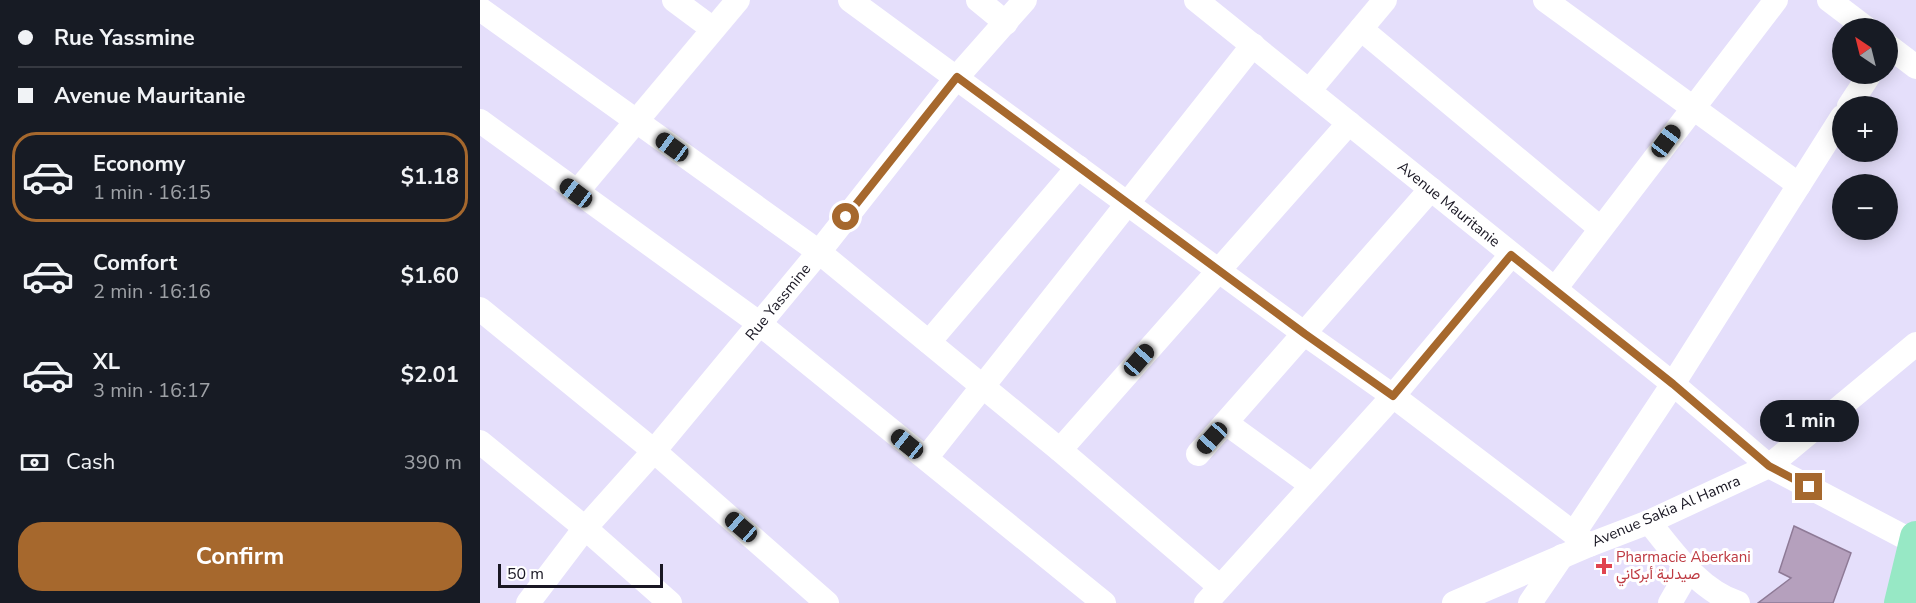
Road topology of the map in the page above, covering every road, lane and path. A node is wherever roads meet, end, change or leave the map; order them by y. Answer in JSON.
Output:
{"nodes":[{"id":1,"x":674,"y":0,"type":"edge"},
{"id":2,"x":738,"y":0,"type":"edge"},
{"id":3,"x":850,"y":0,"type":"edge"},
{"id":4,"x":978,"y":0,"type":"edge"},
{"id":5,"x":1025,"y":0,"type":"edge"},
{"id":6,"x":1196,"y":0,"type":"edge"},
{"id":7,"x":1385,"y":0,"type":"edge"},
{"id":8,"x":1545,"y":0,"type":"edge"},
{"id":9,"x":1776,"y":0,"type":"edge"},
{"id":10,"x":1829,"y":0,"type":"edge"},
{"id":11,"x":480,"y":9,"type":"edge"},
{"id":12,"x":1853,"y":18,"type":"edge"},
{"id":13,"x":1006,"y":23,"type":"junction"},
{"id":14,"x":713,"y":29,"type":"junction"},
{"id":15,"x":1361,"y":29,"type":"junction"},
{"id":16,"x":1253,"y":45,"type":"junction"},
{"id":17,"x":1898,"y":54,"type":"edge"},
{"id":18,"x":1916,"y":67,"type":"edge"},
{"id":19,"x":957,"y":77,"type":"junction"},
{"id":20,"x":1309,"y":91,"type":"junction"},
{"id":21,"x":1692,"y":106,"type":"junction"},
{"id":22,"x":635,"y":120,"type":"junction"},
{"id":23,"x":480,"y":121,"type":"edge"},
{"id":24,"x":1348,"y":123,"type":"junction"},
{"id":25,"x":1832,"y":133,"type":"edge"},
{"id":26,"x":1078,"y":167,"type":"junction"},
{"id":27,"x":1799,"y":185,"type":"junction"},
{"id":28,"x":1431,"y":189,"type":"junction"},
{"id":29,"x":576,"y":193,"type":"junction"},
{"id":30,"x":1130,"y":204,"type":"junction"},
{"id":31,"x":1600,"y":228,"type":"junction"},
{"id":32,"x":819,"y":252,"type":"junction"},
{"id":33,"x":1511,"y":255,"type":"junction"},
{"id":34,"x":1219,"y":270,"type":"junction"},
{"id":35,"x":1554,"y":289,"type":"junction"},
{"id":36,"x":480,"y":309,"type":"edge"},
{"id":37,"x":760,"y":324,"type":"junction"},
{"id":38,"x":1305,"y":334,"type":"junction"},
{"id":39,"x":929,"y":342,"type":"junction"},
{"id":40,"x":1916,"y":344,"type":"edge"},
{"id":41,"x":1673,"y":384,"type":"junction"},
{"id":42,"x":983,"y":387,"type":"junction"},
{"id":43,"x":1393,"y":396,"type":"junction"},
{"id":44,"x":1226,"y":423,"type":"junction"},
{"id":45,"x":480,"y":442,"type":"edge"},
{"id":46,"x":1060,"y":450,"type":"junction"},
{"id":47,"x":654,"y":451,"type":"junction"},
{"id":48,"x":1198,"y":454,"type":"dead end"},
{"id":49,"x":926,"y":458,"type":"junction"},
{"id":50,"x":1769,"y":466,"type":"junction"},
{"id":51,"x":1311,"y":484,"type":"junction"},
{"id":52,"x":1649,"y":522,"type":"junction"},
{"id":53,"x":585,"y":528,"type":"junction"},
{"id":54,"x":1582,"y":539,"type":"junction"},
{"id":55,"x":1915,"y":540,"type":"edge"},
{"id":56,"x":1562,"y":556,"type":"junction"},
{"id":57,"x":1689,"y":570,"type":"junction"},
{"id":58,"x":1213,"y":595,"type":"edge"},
{"id":59,"x":528,"y":603,"type":"edge"},
{"id":60,"x":670,"y":603,"type":"edge"},
{"id":61,"x":827,"y":603,"type":"edge"},
{"id":62,"x":1104,"y":603,"type":"edge"},
{"id":63,"x":1454,"y":603,"type":"edge"},
{"id":64,"x":1530,"y":603,"type":"edge"},
{"id":65,"x":1670,"y":603,"type":"edge"},
{"id":66,"x":1736,"y":603,"type":"edge"},
{"id":67,"x":1900,"y":603,"type":"edge"}],
"edges":[{"from":1,"to":14,"type":"street"},
{"from":2,"to":14,"type":"street"},
{"from":3,"to":19,"type":"street"},
{"from":4,"to":13,"type":"street"},
{"from":5,"to":13,"type":"street","name":"Rue Yassmine"},
{"from":6,"to":16,"type":"street","name":"Avenue Mauritanie"},
{"from":7,"to":15,"type":"street"},
{"from":8,"to":21,"type":"street"},
{"from":9,"to":21,"type":"street"},
{"from":10,"to":12,"type":"street"},
{"from":11,"to":22,"type":"street"},
{"from":13,"to":19,"type":"street","name":"Rue Yassmine"},
{"from":14,"to":22,"type":"street"},
{"from":15,"to":20,"type":"street"},
{"from":15,"to":31,"type":"street"},
{"from":16,"to":20,"type":"street","name":"Avenue Mauritanie"},
{"from":16,"to":30,"type":"street"},
{"from":17,"to":18,"type":"street"},
{"from":19,"to":26,"type":"street"},
{"from":19,"to":32,"type":"street","name":"Rue Yassmine"},
{"from":20,"to":24,"type":"street","name":"Avenue Mauritanie"},
{"from":21,"to":27,"type":"street"},
{"from":21,"to":31,"type":"street"},
{"from":22,"to":29,"type":"street"},
{"from":22,"to":32,"type":"street"},
{"from":23,"to":29,"type":"street"},
{"from":24,"to":28,"type":"street","name":"Avenue Mauritanie"},
{"from":24,"to":34,"type":"street"},
{"from":25,"to":27,"type":"street"},
{"from":26,"to":30,"type":"street"},
{"from":26,"to":39,"type":"street"},
{"from":27,"to":41,"type":"street"},
{"from":28,"to":33,"type":"street","name":"Avenue Mauritanie"},
{"from":28,"to":38,"type":"street"},
{"from":29,"to":37,"type":"street"},
{"from":30,"to":34,"type":"street"},
{"from":30,"to":42,"type":"street"},
{"from":31,"to":35,"type":"street"},
{"from":32,"to":37,"type":"street","name":"Rue Yassmine"},
{"from":32,"to":39,"type":"street"},
{"from":33,"to":35,"type":"street","name":"Avenue Mauritanie"},
{"from":33,"to":43,"type":"street"},
{"from":34,"to":38,"type":"street"},
{"from":34,"to":46,"type":"street"},
{"from":35,"to":41,"type":"street","name":"Avenue Mauritanie"},
{"from":36,"to":47,"type":"street"},
{"from":37,"to":47,"type":"street","name":"Rue Yassmine"},
{"from":37,"to":49,"type":"street"},
{"from":38,"to":43,"type":"street"},
{"from":38,"to":44,"type":"street"},
{"from":39,"to":42,"type":"street"},
{"from":40,"to":50,"type":"street","name":"Avenue Sakia Al Hamra"},
{"from":41,"to":50,"type":"street","name":"Avenue Mauritanie"},
{"from":41,"to":54,"type":"street"},
{"from":42,"to":46,"type":"street"},
{"from":42,"to":49,"type":"street"},
{"from":43,"to":51,"type":"street"},
{"from":43,"to":54,"type":"street"},
{"from":44,"to":48,"type":"street"},
{"from":44,"to":51,"type":"street"},
{"from":45,"to":53,"type":"street"},
{"from":46,"to":58,"type":"street"},
{"from":47,"to":53,"type":"street","name":"Rue Yassmine"},
{"from":47,"to":61,"type":"street"},
{"from":49,"to":62,"type":"street"},
{"from":50,"to":52,"type":"street","name":"Avenue Sakia Al Hamra"},
{"from":50,"to":55,"type":"street","name":"Avenue Mauritanie"},
{"from":51,"to":58,"type":"street"},
{"from":52,"to":54,"type":"street","name":"Avenue Sakia Al Hamra"},
{"from":52,"to":57,"type":"street"},
{"from":53,"to":59,"type":"street","name":"Rue Yassmine"},
{"from":53,"to":60,"type":"street"},
{"from":54,"to":56,"type":"street","name":"Avenue Sakia Al Hamra"},
{"from":55,"to":67,"type":"main road"},
{"from":56,"to":63,"type":"street","name":"Avenue Sakia Al Hamra"},
{"from":56,"to":64,"type":"street"},
{"from":57,"to":65,"type":"street"},
{"from":57,"to":66,"type":"street"}]}
